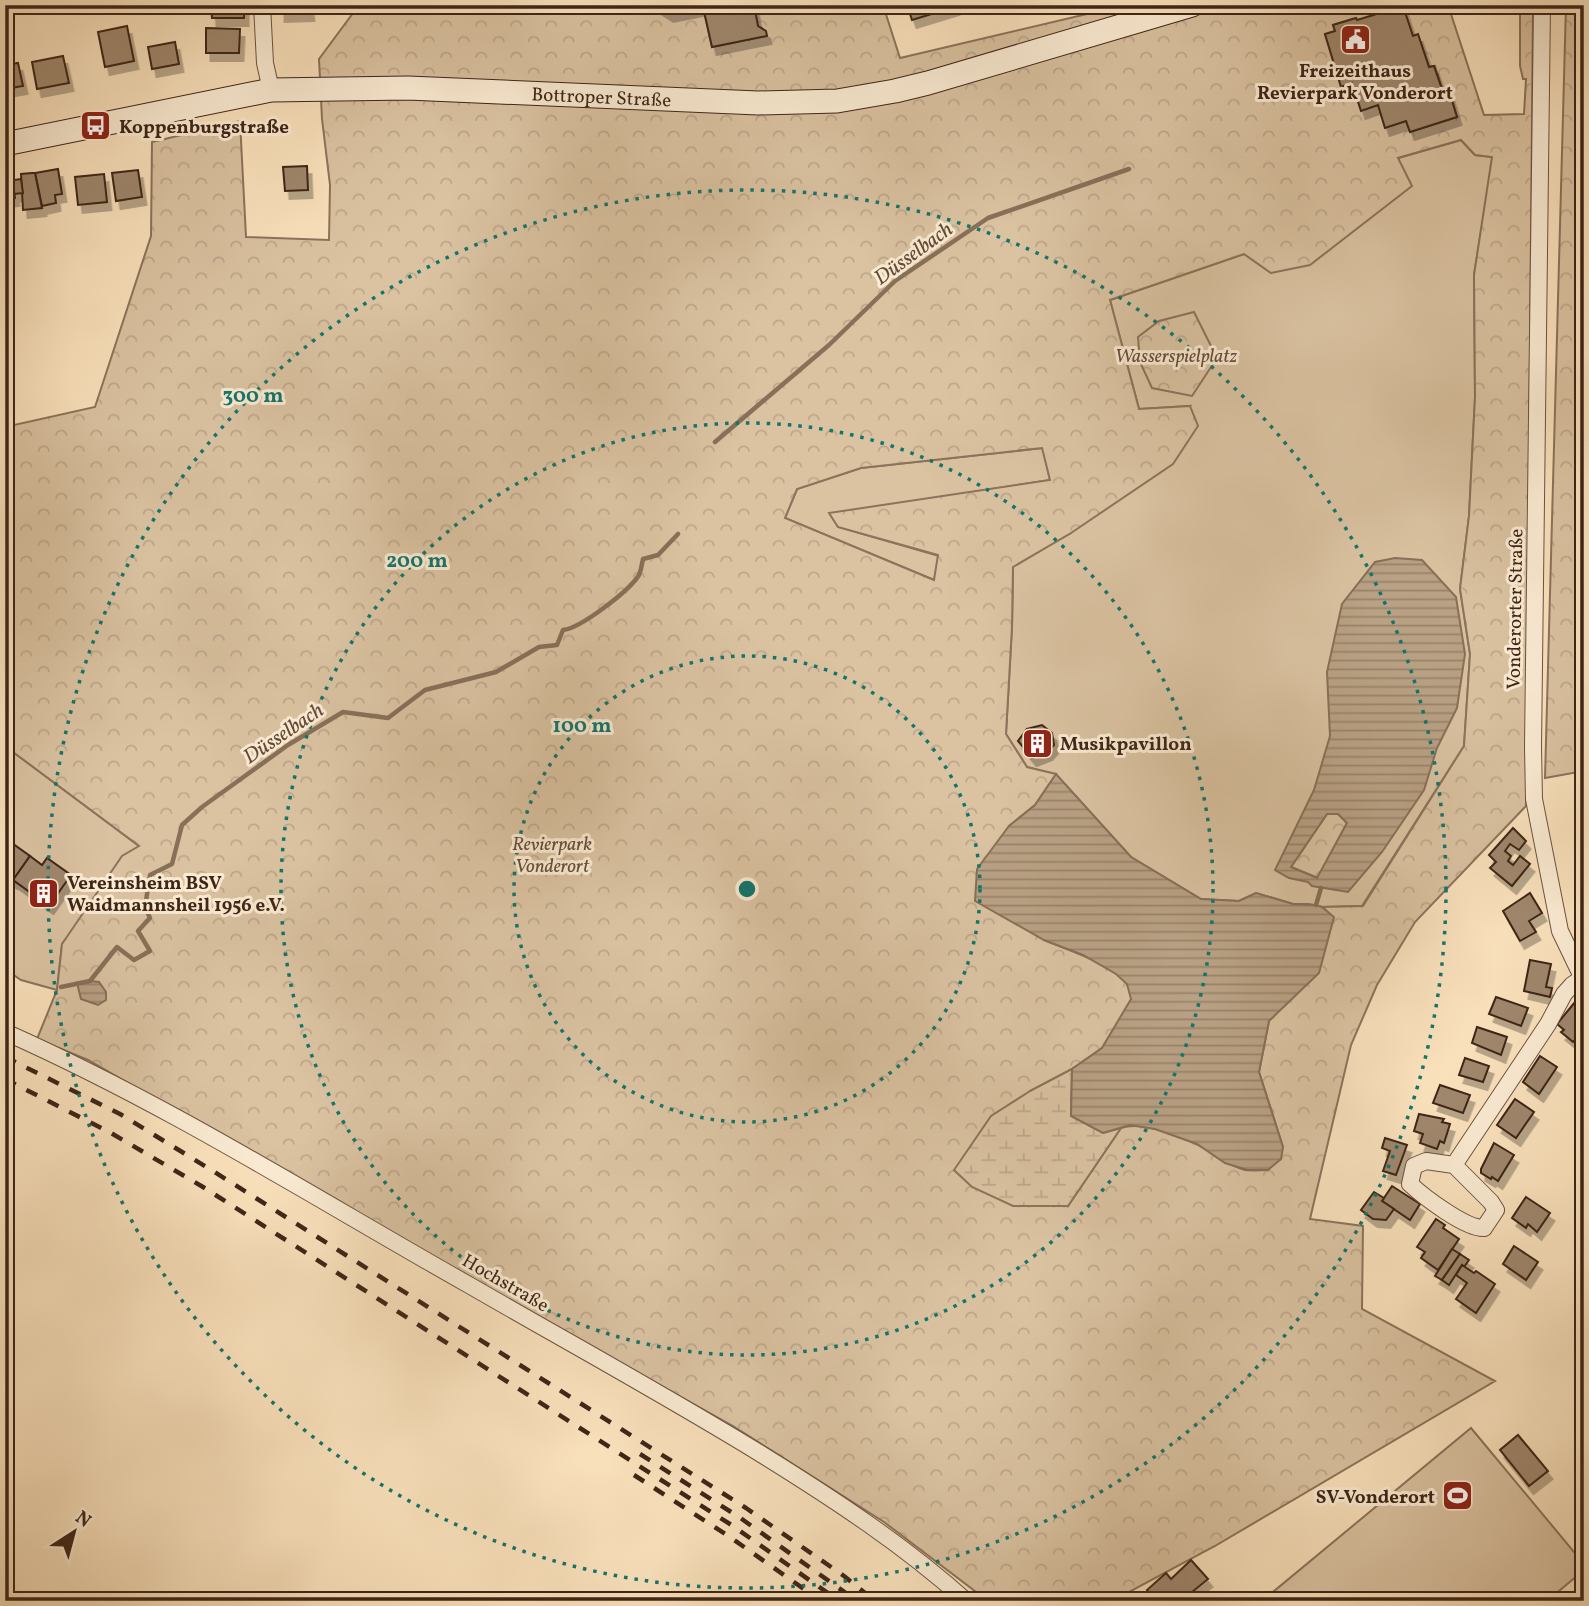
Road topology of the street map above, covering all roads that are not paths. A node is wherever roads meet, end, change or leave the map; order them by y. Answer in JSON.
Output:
{"nodes":[{"id":1,"x":262,"y":5,"type":"edge"},
{"id":2,"x":1192,"y":5,"type":"edge"},
{"id":3,"x":1542,"y":5,"type":"edge"},
{"id":4,"x":271,"y":90,"type":"junction"},
{"id":5,"x":5,"y":144,"type":"edge"},
{"id":6,"x":1583,"y":980,"type":"edge"},
{"id":7,"x":5,"y":1032,"type":"edge"},
{"id":8,"x":1454,"y":1166,"type":"junction"},
{"id":9,"x":966,"y":1601,"type":"edge"}],
"edges":[{"from":1,"to":4,"type":"street"},
{"from":2,"to":4,"type":"main road","name":"Bottroper Straße"},
{"from":3,"to":6,"type":"street","name":"Vonderorter Straße"},
{"from":4,"to":5,"type":"main road","name":"Bottroper Straße"},
{"from":6,"to":8,"type":"street","name":"Vonderorter Straße"},
{"from":7,"to":9,"type":"street","name":"Hochstraße"},
{"from":8,"to":8,"type":"street"}]}
